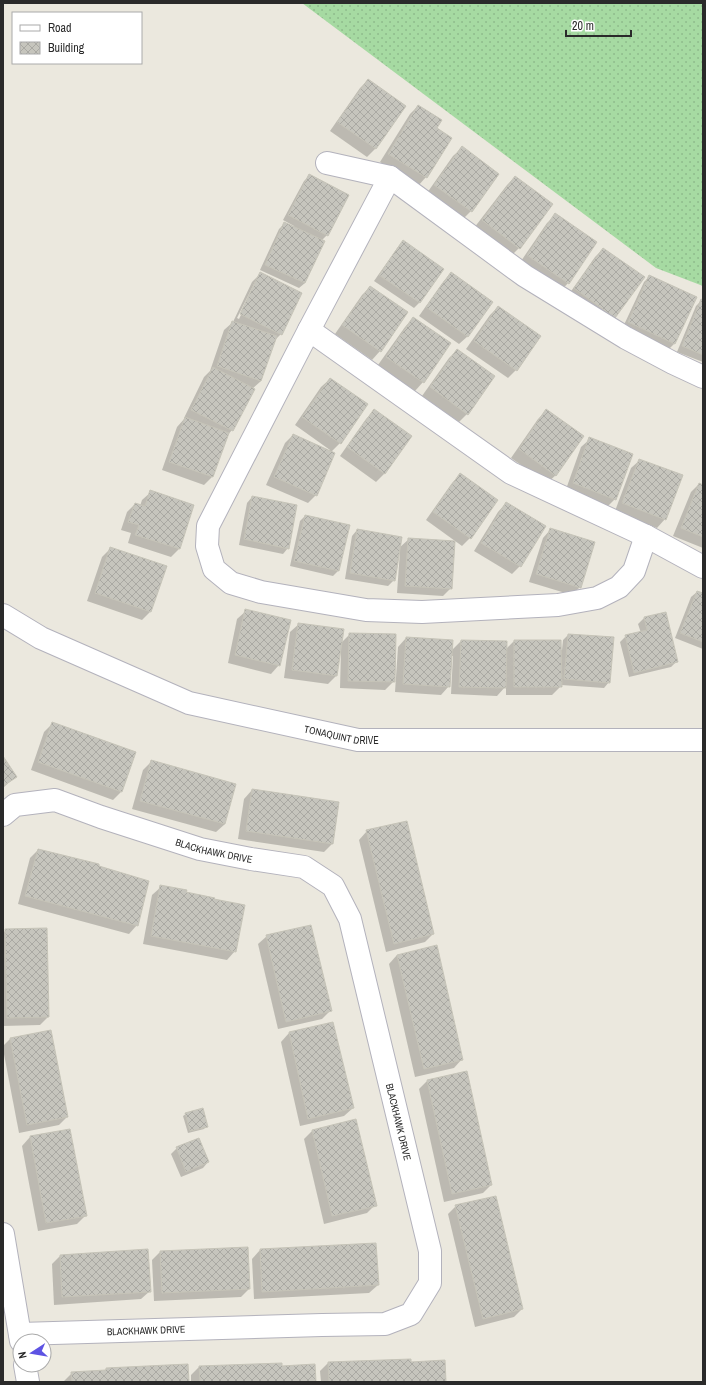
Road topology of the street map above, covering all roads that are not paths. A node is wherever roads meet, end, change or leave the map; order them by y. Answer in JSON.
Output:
{"nodes":[{"id":1,"x":327,"y":163,"type":"dead end"},
{"id":2,"x":390,"y":177,"type":"junction"},
{"id":3,"x":309,"y":330,"type":"junction"},
{"id":4,"x":703,"y":376,"type":"edge"},
{"id":5,"x":646,"y":536,"type":"junction"},
{"id":6,"x":703,"y":567,"type":"edge"},
{"id":7,"x":3,"y":615,"type":"edge"},
{"id":8,"x":703,"y":740,"type":"edge"},
{"id":9,"x":3,"y":815,"type":"edge"},
{"id":10,"x":3,"y":1234,"type":"edge"},
{"id":11,"x":19,"y":1333,"type":"edge"},
{"id":12,"x":52,"y":1337,"type":"edge"}],
"edges":[{"from":1,"to":2,"type":"street"},
{"from":2,"to":3,"type":"street"},
{"from":2,"to":4,"type":"street"},
{"from":3,"to":5,"type":"street"},
{"from":3,"to":5,"type":"street"},
{"from":5,"to":6,"type":"street"},
{"from":7,"to":8,"type":"street","name":"TONAQUINT DRIVE"},
{"from":9,"to":12,"type":"street","name":"BLACKHAWK DRIVE"},
{"from":10,"to":11,"type":"street","name":"BLACKHAWK DRIVE"}]}
